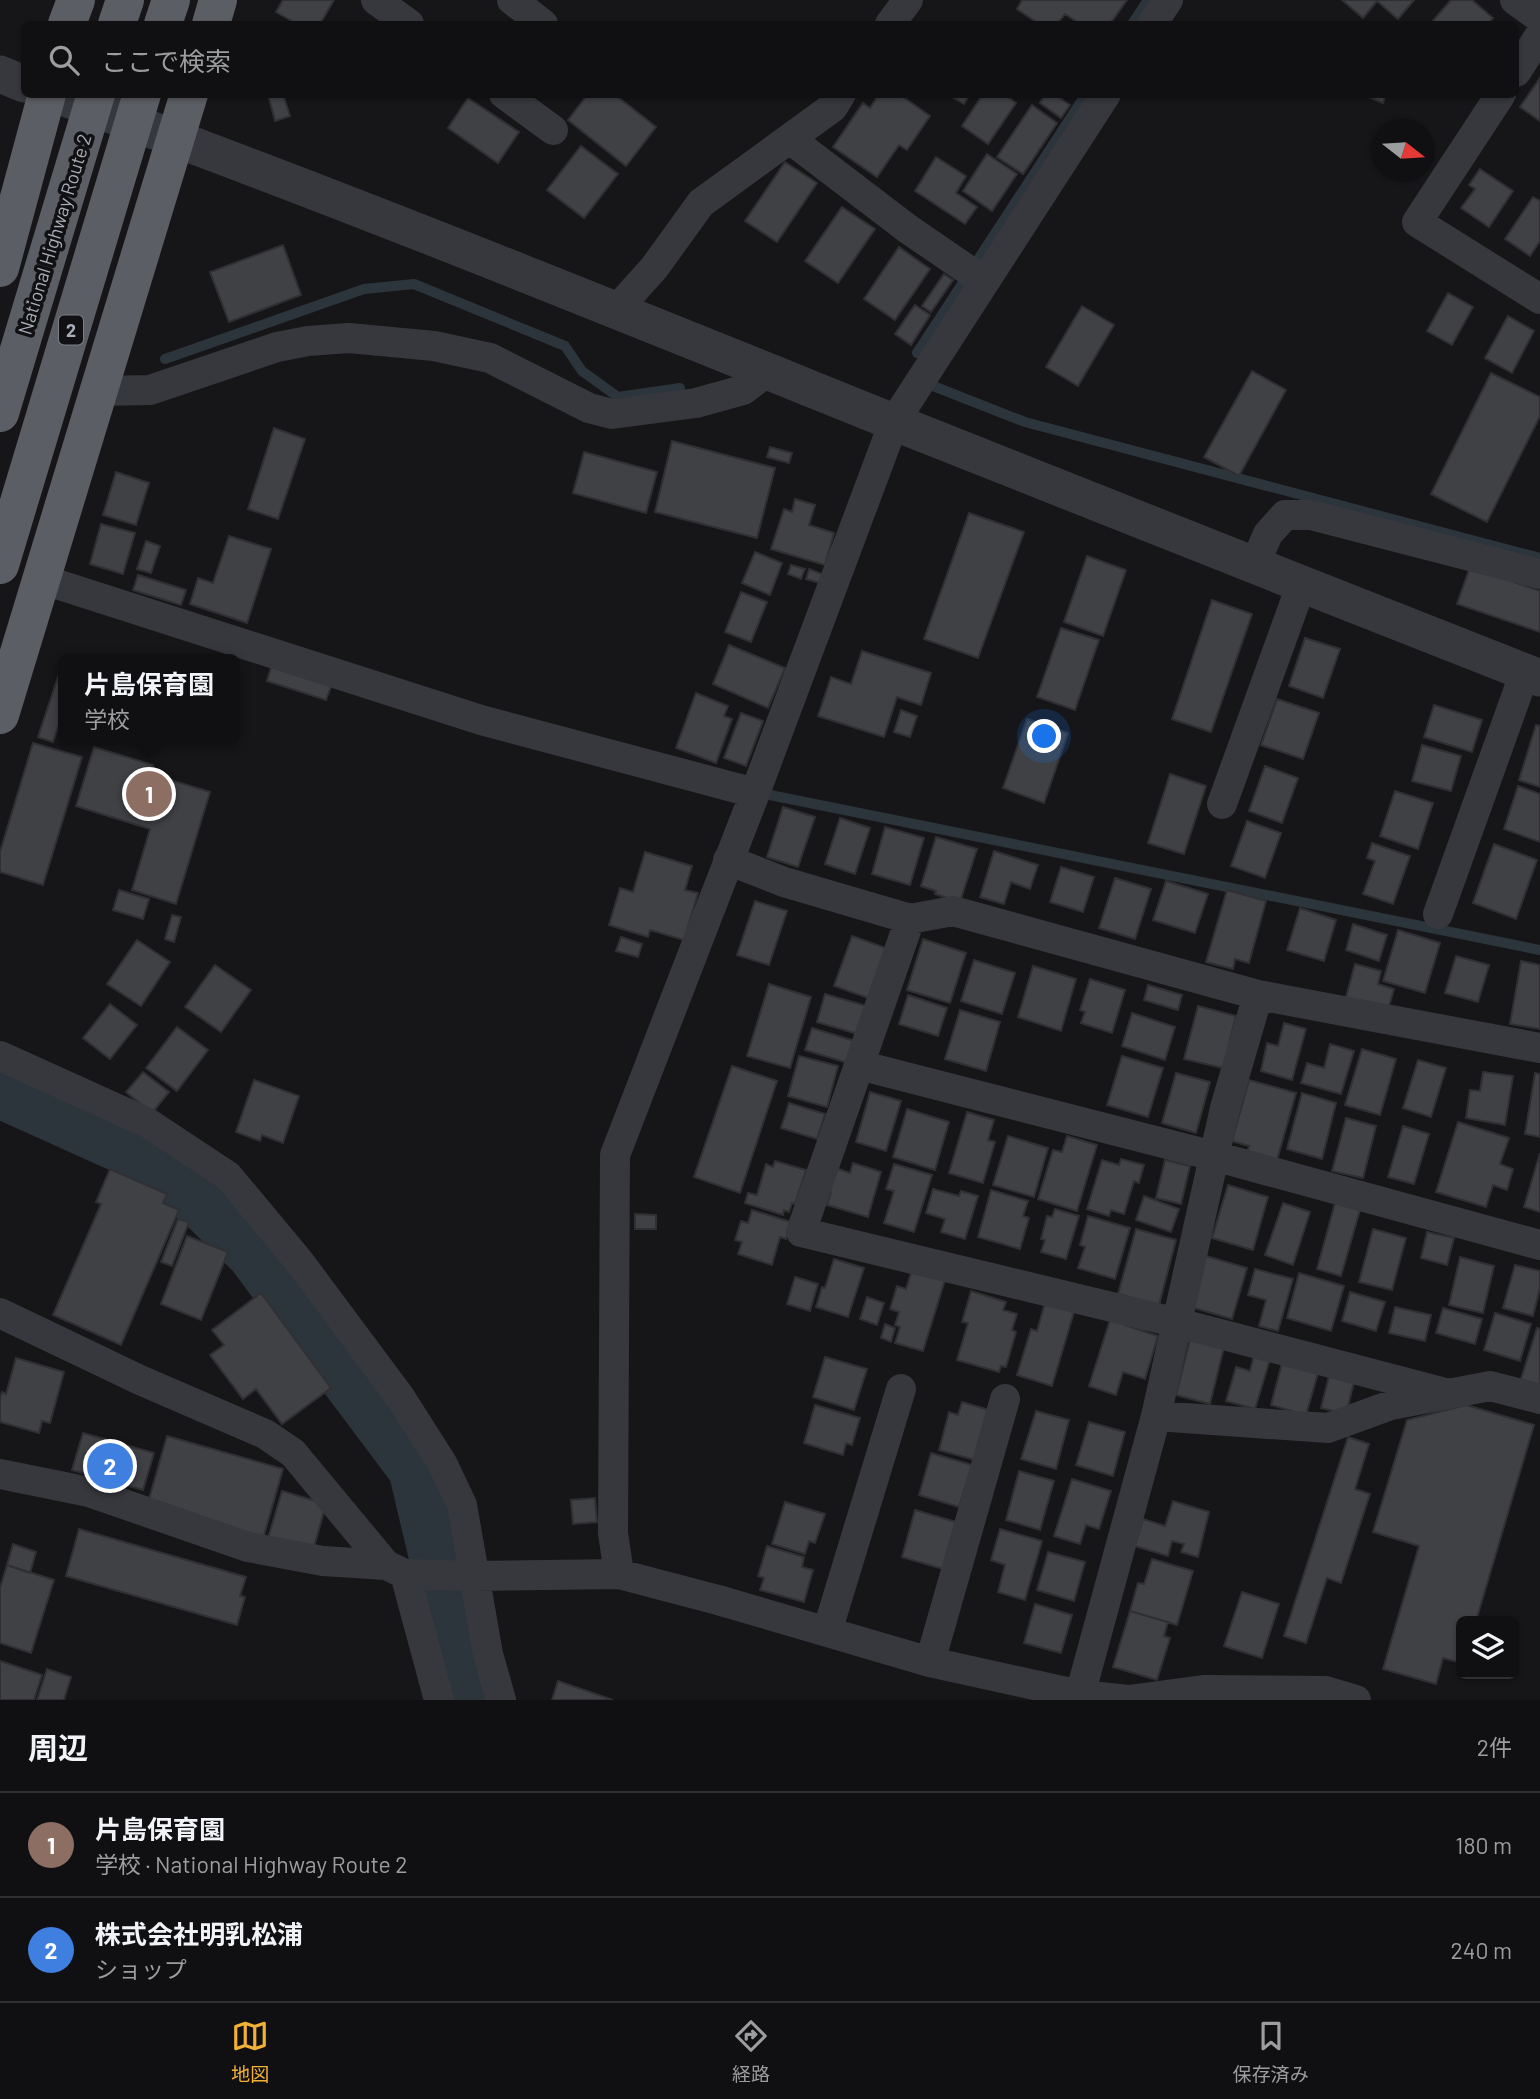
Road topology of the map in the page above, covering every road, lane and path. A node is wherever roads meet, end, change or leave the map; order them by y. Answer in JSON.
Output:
{"nodes":[{"id":1,"x":74,"y":0,"type":"edge"},
{"id":2,"x":125,"y":0,"type":"edge"},
{"id":3,"x":171,"y":0,"type":"edge"},
{"id":4,"x":218,"y":0,"type":"edge"},
{"id":5,"x":376,"y":0,"type":"edge"},
{"id":6,"x":512,"y":0,"type":"edge"},
{"id":7,"x":908,"y":0,"type":"edge"},
{"id":8,"x":1168,"y":0,"type":"edge"},
{"id":9,"x":1515,"y":0,"type":"edge"},
{"id":10,"x":1540,"y":18,"type":"edge"},
{"id":11,"x":68,"y":21,"type":"edge"},
{"id":12,"x":118,"y":21,"type":"edge"},
{"id":13,"x":164,"y":21,"type":"edge"},
{"id":14,"x":212,"y":21,"type":"edge"},
{"id":15,"x":405,"y":21,"type":"edge"},
{"id":16,"x":539,"y":21,"type":"edge"},
{"id":17,"x":892,"y":21,"type":"edge"},
{"id":18,"x":1154,"y":21,"type":"edge"},
{"id":19,"x":1540,"y":35,"type":"edge"},
{"id":20,"x":1519,"y":67,"type":"edge"},
{"id":21,"x":0,"y":74,"type":"edge"},
{"id":22,"x":21,"y":83,"type":"edge"},
{"id":23,"x":46,"y":98,"type":"edge"},
{"id":24,"x":65,"y":98,"type":"edge"},
{"id":25,"x":95,"y":98,"type":"edge"},
{"id":26,"x":141,"y":98,"type":"edge"},
{"id":27,"x":188,"y":98,"type":"edge"},
{"id":28,"x":510,"y":98,"type":"edge"},
{"id":29,"x":839,"y":98,"type":"edge"},
{"id":30,"x":1103,"y":98,"type":"edge"},
{"id":31,"x":1498,"y":98,"type":"edge"},
{"id":32,"x":553,"y":130,"type":"dead end"},
{"id":33,"x":176,"y":139,"type":"junction"},
{"id":34,"x":790,"y":139,"type":"junction"},
{"id":35,"x":0,"y":268,"type":"edge"},
{"id":36,"x":974,"y":273,"type":"junction"},
{"id":37,"x":1540,"y":299,"type":"edge"},
{"id":38,"x":617,"y":309,"type":"junction"},
{"id":39,"x":768,"y":371,"type":"junction"},
{"id":40,"x":98,"y":391,"type":"junction"},
{"id":41,"x":0,"y":413,"type":"edge"},
{"id":42,"x":894,"y":422,"type":"junction"},
{"id":43,"x":1255,"y":564,"type":"junction"},
{"id":44,"x":0,"y":565,"type":"edge"},
{"id":45,"x":1540,"y":574,"type":"edge"},
{"id":46,"x":41,"y":579,"type":"junction"},
{"id":47,"x":1302,"y":583,"type":"junction"},
{"id":48,"x":1532,"y":675,"type":"edge"},
{"id":49,"x":0,"y":715,"type":"edge"},
{"id":50,"x":755,"y":793,"type":"junction"},
{"id":51,"x":1222,"y":804,"type":"dead end"},
{"id":52,"x":727,"y":860,"type":"junction"},
{"id":53,"x":1438,"y":914,"type":"dead end"},
{"id":54,"x":910,"y":919,"type":"junction"},
{"id":55,"x":1258,"y":995,"type":"junction"},
{"id":56,"x":1540,"y":1048,"type":"edge"},
{"id":57,"x":0,"y":1056,"type":"edge"},
{"id":58,"x":859,"y":1065,"type":"junction"},
{"id":59,"x":1214,"y":1156,"type":"junction"},
{"id":60,"x":1540,"y":1245,"type":"edge"},
{"id":61,"x":0,"y":1312,"type":"edge"},
{"id":62,"x":1178,"y":1323,"type":"junction"},
{"id":63,"x":901,"y":1389,"type":"dead end"},
{"id":64,"x":1449,"y":1394,"type":"junction"},
{"id":65,"x":1005,"y":1399,"type":"dead end"},
{"id":66,"x":1540,"y":1399,"type":"edge"},
{"id":67,"x":1156,"y":1416,"type":"junction"},
{"id":68,"x":0,"y":1474,"type":"edge"},
{"id":69,"x":405,"y":1571,"type":"junction"},
{"id":70,"x":619,"y":1574,"type":"junction"},
{"id":71,"x":467,"y":1576,"type":"junction"},
{"id":72,"x":827,"y":1632,"type":"junction"},
{"id":73,"x":930,"y":1662,"type":"junction"},
{"id":74,"x":1080,"y":1695,"type":"junction"},
{"id":75,"x":1323,"y":1696,"type":"edge"},
{"id":76,"x":439,"y":1700,"type":"edge"},
{"id":77,"x":501,"y":1700,"type":"edge"},
{"id":78,"x":1129,"y":1700,"type":"edge"},
{"id":79,"x":1356,"y":1700,"type":"edge"}],
"edges":[{"from":1,"to":11,"type":"highway"},
{"from":2,"to":12,"type":"highway"},
{"from":3,"to":13,"type":"highway"},
{"from":4,"to":14,"type":"highway"},
{"from":5,"to":15,"type":"street"},
{"from":6,"to":16,"type":"street"},
{"from":7,"to":17,"type":"street"},
{"from":8,"to":18,"type":"street"},
{"from":9,"to":10,"type":"street"},
{"from":19,"to":20,"type":"street"},
{"from":21,"to":22,"type":"street"},
{"from":23,"to":35,"type":"highway"},
{"from":24,"to":33,"type":"street"},
{"from":25,"to":41,"type":"highway","name":"National Highway Route 2","number":"2","bridge":true},
{"from":26,"to":44,"type":"highway","number":"2","bridge":true},
{"from":27,"to":33,"type":"highway"},
{"from":28,"to":32,"type":"street"},
{"from":29,"to":34,"type":"street"},
{"from":30,"to":36,"type":"street"},
{"from":31,"to":37,"type":"street"},
{"from":33,"to":38,"type":"street"},
{"from":33,"to":40,"type":"highway"},
{"from":34,"to":36,"type":"street"},
{"from":34,"to":38,"type":"street"},
{"from":36,"to":42,"type":"street"},
{"from":38,"to":39,"type":"street"},
{"from":39,"to":40,"type":"street"},
{"from":39,"to":42,"type":"street"},
{"from":40,"to":46,"type":"highway"},
{"from":42,"to":43,"type":"street"},
{"from":42,"to":50,"type":"street"},
{"from":43,"to":45,"type":"street"},
{"from":43,"to":47,"type":"street"},
{"from":46,"to":49,"type":"highway"},
{"from":46,"to":50,"type":"street"},
{"from":47,"to":48,"type":"street"},
{"from":47,"to":51,"type":"street"},
{"from":48,"to":53,"type":"street"},
{"from":50,"to":52,"type":"street"},
{"from":52,"to":54,"type":"street"},
{"from":52,"to":70,"type":"street"},
{"from":54,"to":55,"type":"street"},
{"from":54,"to":58,"type":"street"},
{"from":55,"to":56,"type":"street"},
{"from":55,"to":59,"type":"street"},
{"from":57,"to":71,"type":"street"},
{"from":58,"to":59,"type":"street"},
{"from":58,"to":62,"type":"street"},
{"from":59,"to":60,"type":"street"},
{"from":59,"to":62,"type":"street"},
{"from":61,"to":69,"type":"street"},
{"from":62,"to":64,"type":"street"},
{"from":62,"to":67,"type":"street"},
{"from":63,"to":72,"type":"street"},
{"from":64,"to":66,"type":"street"},
{"from":64,"to":67,"type":"street"},
{"from":65,"to":73,"type":"street"},
{"from":67,"to":74,"type":"street"},
{"from":68,"to":69,"type":"street"},
{"from":69,"to":71,"type":"street"},
{"from":69,"to":76,"type":"street"},
{"from":70,"to":71,"type":"street"},
{"from":70,"to":72,"type":"street"},
{"from":71,"to":77,"type":"street"},
{"from":72,"to":73,"type":"street"},
{"from":73,"to":74,"type":"street"},
{"from":74,"to":78,"type":"street"},
{"from":75,"to":78,"type":"street"},
{"from":75,"to":79,"type":"street"}]}
